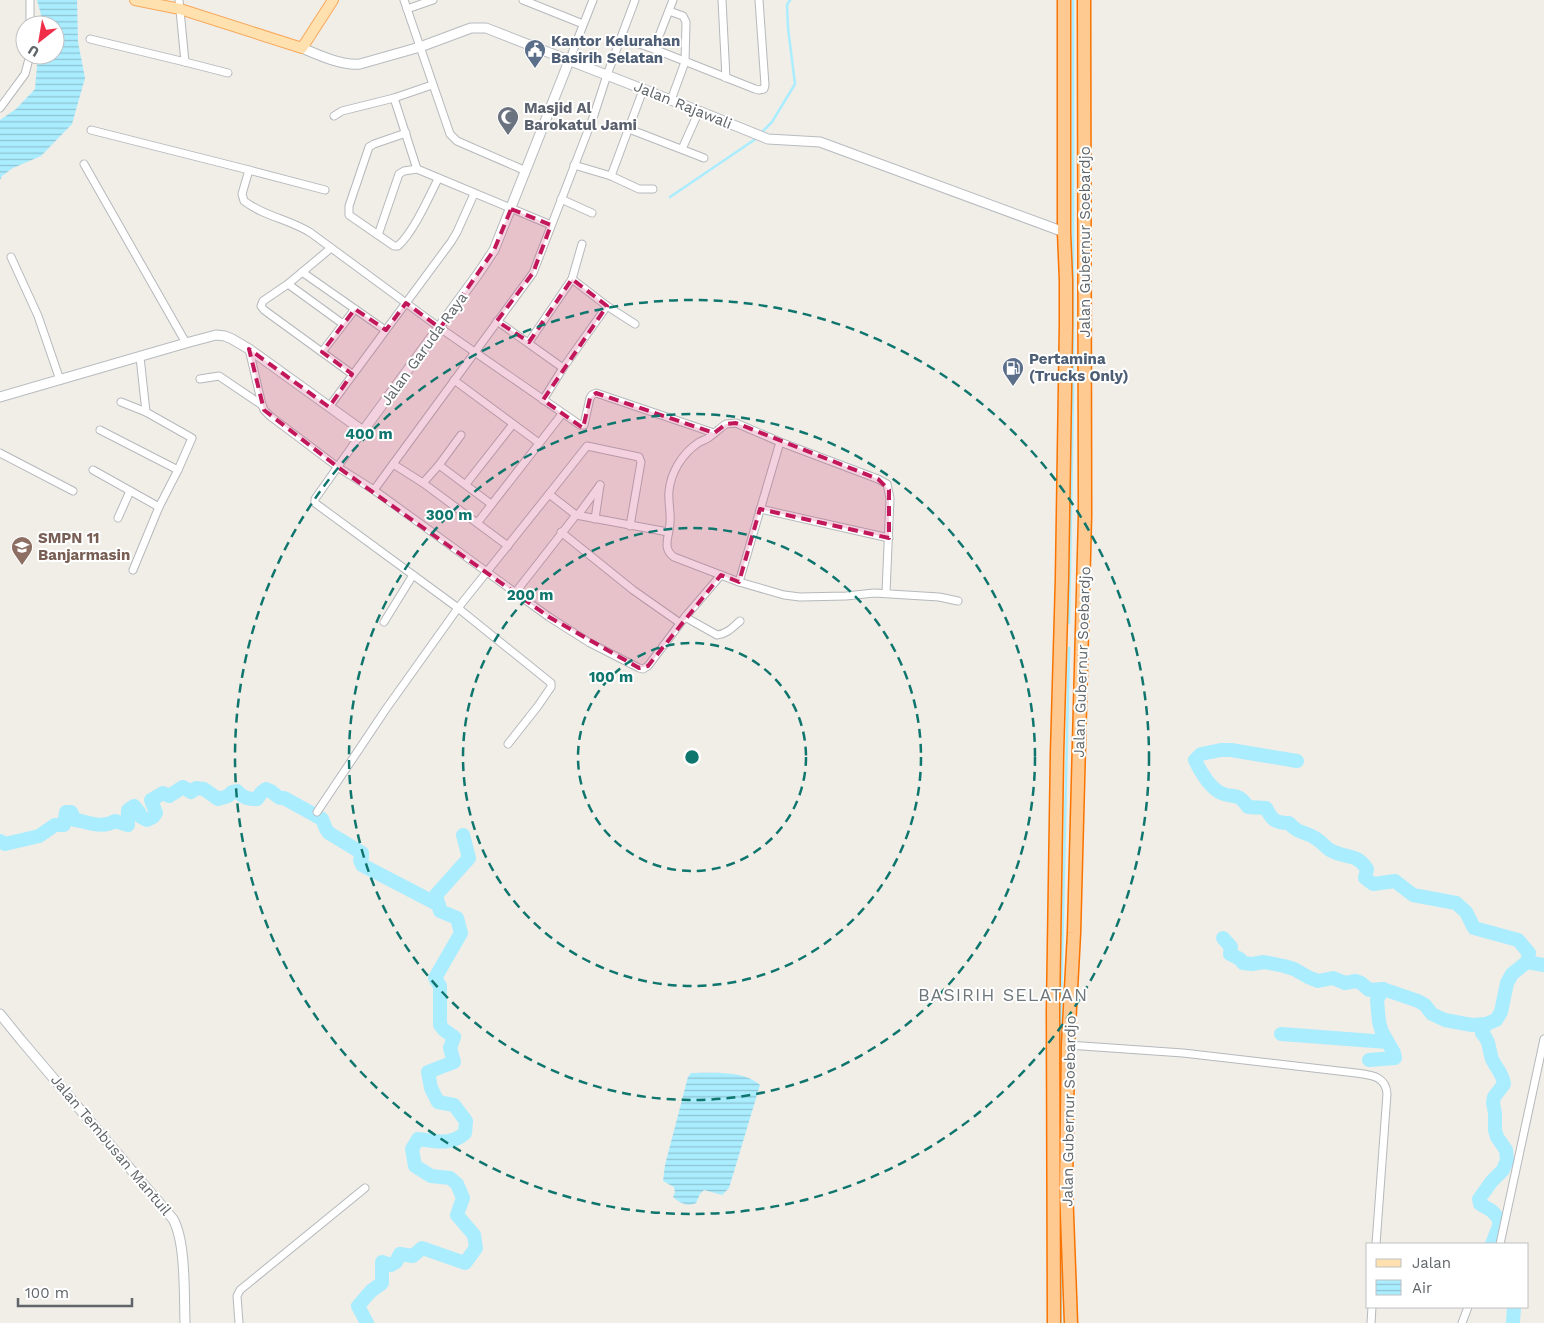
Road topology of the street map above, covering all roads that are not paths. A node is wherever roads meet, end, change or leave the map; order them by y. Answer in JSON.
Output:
{"nodes":[{"id":1,"x":30,"y":0,"type":"edge"},
{"id":2,"x":135,"y":0,"type":"edge"},
{"id":3,"x":333,"y":0,"type":"edge"},
{"id":4,"x":404,"y":0,"type":"edge"},
{"id":5,"x":433,"y":0,"type":"edge"},
{"id":6,"x":522,"y":0,"type":"edge"},
{"id":7,"x":548,"y":0,"type":"edge"},
{"id":8,"x":593,"y":0,"type":"edge"},
{"id":9,"x":635,"y":0,"type":"edge"},
{"id":10,"x":674,"y":0,"type":"edge"},
{"id":11,"x":722,"y":0,"type":"edge"},
{"id":12,"x":760,"y":0,"type":"edge"},
{"id":13,"x":1064,"y":0,"type":"edge"},
{"id":14,"x":1084,"y":0,"type":"edge"},
{"id":15,"x":177,"y":3,"type":"edge"},
{"id":16,"x":407,"y":9,"type":"junction"},
{"id":17,"x":544,"y":9,"type":"junction"},
{"id":18,"x":670,"y":11,"type":"junction"},
{"id":19,"x":30,"y":15,"type":"edge"},
{"id":20,"x":583,"y":24,"type":"junction"},
{"id":21,"x":621,"y":38,"type":"junction"},
{"id":22,"x":90,"y":39,"type":"dead end"},
{"id":23,"x":420,"y":47,"type":"junction"},
{"id":24,"x":302,"y":48,"type":"junction"},
{"id":25,"x":654,"y":50,"type":"junction"},
{"id":26,"x":569,"y":61,"type":"junction"},
{"id":27,"x":184,"y":62,"type":"junction"},
{"id":28,"x":685,"y":62,"type":"junction"},
{"id":29,"x":27,"y":65,"type":"edge"},
{"id":30,"x":228,"y":73,"type":"dead end"},
{"id":31,"x":607,"y":74,"type":"junction"},
{"id":32,"x":726,"y":78,"type":"junction"},
{"id":33,"x":432,"y":85,"type":"junction"},
{"id":34,"x":643,"y":90,"type":"junction"},
{"id":35,"x":394,"y":98,"type":"junction"},
{"id":36,"x":671,"y":100,"type":"junction"},
{"id":37,"x":0,"y":108,"type":"edge"},
{"id":38,"x":699,"y":111,"type":"junction"},
{"id":39,"x":334,"y":116,"type":"dead end"},
{"id":40,"x":91,"y":130,"type":"dead end"},
{"id":41,"x":629,"y":130,"type":"junction"},
{"id":42,"x":406,"y":133,"type":"junction"},
{"id":43,"x":682,"y":150,"type":"junction"},
{"id":44,"x":704,"y":158,"type":"dead end"},
{"id":45,"x":84,"y":164,"type":"dead end"},
{"id":46,"x":574,"y":165,"type":"junction"},
{"id":47,"x":417,"y":169,"type":"junction"},
{"id":48,"x":249,"y":170,"type":"junction"},
{"id":49,"x":526,"y":171,"type":"junction"},
{"id":50,"x":611,"y":176,"type":"junction"},
{"id":51,"x":438,"y":179,"type":"junction"},
{"id":52,"x":653,"y":189,"type":"dead end"},
{"id":53,"x":325,"y":190,"type":"dead end"},
{"id":54,"x":474,"y":194,"type":"junction"},
{"id":55,"x":561,"y":199,"type":"junction"},
{"id":56,"x":510,"y":209,"type":"junction"},
{"id":57,"x":592,"y":213,"type":"dead end"},
{"id":58,"x":551,"y":225,"type":"junction"},
{"id":59,"x":1064,"y":232,"type":"junction"},
{"id":60,"x":378,"y":235,"type":"junction"},
{"id":61,"x":582,"y":244,"type":"dead end"},
{"id":62,"x":331,"y":248,"type":"junction"},
{"id":63,"x":11,"y":257,"type":"dead end"},
{"id":64,"x":302,"y":272,"type":"junction"},
{"id":65,"x":572,"y":279,"type":"junction"},
{"id":66,"x":288,"y":284,"type":"junction"},
{"id":67,"x":406,"y":303,"type":"junction"},
{"id":68,"x":607,"y":306,"type":"junction"},
{"id":69,"x":354,"y":309,"type":"junction"},
{"id":70,"x":497,"y":321,"type":"junction"},
{"id":71,"x":343,"y":324,"type":"junction"},
{"id":72,"x":635,"y":324,"type":"dead end"},
{"id":73,"x":440,"y":328,"type":"junction"},
{"id":74,"x":385,"y":330,"type":"junction"},
{"id":75,"x":186,"y":342,"type":"junction"},
{"id":76,"x":529,"y":342,"type":"junction"},
{"id":77,"x":248,"y":349,"type":"junction"},
{"id":78,"x":322,"y":352,"type":"junction"},
{"id":79,"x":475,"y":352,"type":"junction"},
{"id":80,"x":140,"y":357,"type":"junction"},
{"id":81,"x":563,"y":368,"type":"junction"},
{"id":82,"x":352,"y":374,"type":"junction"},
{"id":83,"x":200,"y":379,"type":"dead end"},
{"id":84,"x":60,"y":380,"type":"junction"},
{"id":85,"x":454,"y":380,"type":"junction"},
{"id":86,"x":0,"y":397,"type":"edge"},
{"id":87,"x":543,"y":400,"type":"junction"},
{"id":88,"x":121,"y":402,"type":"dead end"},
{"id":89,"x":262,"y":405,"type":"junction"},
{"id":90,"x":328,"y":407,"type":"junction"},
{"id":91,"x":146,"y":412,"type":"junction"},
{"id":92,"x":562,"y":414,"type":"junction"},
{"id":93,"x":513,"y":424,"type":"junction"},
{"id":94,"x":100,"y":430,"type":"dead end"},
{"id":95,"x":363,"y":432,"type":"junction"},
{"id":96,"x":714,"y":433,"type":"junction"},
{"id":97,"x":461,"y":435,"type":"dead end"},
{"id":98,"x":780,"y":442,"type":"junction"},
{"id":99,"x":540,"y":443,"type":"junction"},
{"id":100,"x":0,"y":453,"type":"edge"},
{"id":101,"x":394,"y":464,"type":"junction"},
{"id":102,"x":439,"y":465,"type":"junction"},
{"id":103,"x":338,"y":468,"type":"junction"},
{"id":104,"x":93,"y":470,"type":"dead end"},
{"id":105,"x":178,"y":470,"type":"junction"},
{"id":106,"x":423,"y":483,"type":"junction"},
{"id":107,"x":466,"y":484,"type":"junction"},
{"id":108,"x":374,"y":490,"type":"junction"},
{"id":109,"x":73,"y":491,"type":"dead end"},
{"id":110,"x":130,"y":491,"type":"junction"},
{"id":111,"x":550,"y":494,"type":"junction"},
{"id":112,"x":491,"y":504,"type":"junction"},
{"id":113,"x":159,"y":507,"type":"junction"},
{"id":114,"x":760,"y":509,"type":"junction"},
{"id":115,"x":577,"y":515,"type":"junction"},
{"id":116,"x":118,"y":518,"type":"dead end"},
{"id":117,"x":595,"y":518,"type":"junction"},
{"id":118,"x":478,"y":522,"type":"junction"},
{"id":119,"x":630,"y":526,"type":"junction"},
{"id":120,"x":561,"y":532,"type":"junction"},
{"id":121,"x":668,"y":532,"type":"junction"},
{"id":122,"x":889,"y":538,"type":"junction"},
{"id":123,"x":508,"y":546,"type":"junction"},
{"id":124,"x":133,"y":570,"type":"dead end"},
{"id":125,"x":487,"y":573,"type":"junction"},
{"id":126,"x":720,"y":574,"type":"junction"},
{"id":127,"x":412,"y":576,"type":"junction"},
{"id":128,"x":739,"y":582,"type":"junction"},
{"id":129,"x":515,"y":593,"type":"junction"},
{"id":130,"x":886,"y":593,"type":"junction"},
{"id":131,"x":958,"y":601,"type":"dead end"},
{"id":132,"x":458,"y":608,"type":"junction"},
{"id":133,"x":685,"y":617,"type":"junction"},
{"id":134,"x":740,"y":621,"type":"dead end"},
{"id":135,"x":384,"y":622,"type":"dead end"},
{"id":136,"x":680,"y":623,"type":"junction"},
{"id":137,"x":1061,"y":638,"type":"junction"},
{"id":138,"x":1082,"y":638,"type":"junction"},
{"id":139,"x":508,"y":744,"type":"dead end"},
{"id":140,"x":317,"y":812,"type":"dead end"},
{"id":141,"x":0,"y":1014,"type":"edge"},
{"id":142,"x":1544,"y":1039,"type":"edge"},
{"id":143,"x":1068,"y":1045,"type":"junction"},
{"id":144,"x":365,"y":1188,"type":"dead end"},
{"id":145,"x":1376,"y":1243,"type":"edge"},
{"id":146,"x":1500,"y":1243,"type":"edge"},
{"id":147,"x":1372,"y":1308,"type":"edge"},
{"id":148,"x":1468,"y":1308,"type":"edge"},
{"id":149,"x":185,"y":1323,"type":"edge"},
{"id":150,"x":240,"y":1323,"type":"edge"},
{"id":151,"x":1054,"y":1323,"type":"edge"},
{"id":152,"x":1071,"y":1323,"type":"edge"},
{"id":153,"x":1370,"y":1323,"type":"edge"},
{"id":154,"x":1462,"y":1323,"type":"edge"}],
"edges":[{"from":1,"to":19,"type":"street"},
{"from":2,"to":15,"type":"main road"},
{"from":3,"to":24,"type":"main road"},
{"from":4,"to":16,"type":"street"},
{"from":5,"to":16,"type":"street"},
{"from":6,"to":17,"type":"street"},
{"from":7,"to":17,"type":"street"},
{"from":8,"to":20,"type":"street"},
{"from":9,"to":21,"type":"street"},
{"from":10,"to":18,"type":"street"},
{"from":11,"to":32,"type":"street"},
{"from":12,"to":32,"type":"street"},
{"from":13,"to":59,"type":"highway","name":"Jalan Gubernur Soebardjo"},
{"from":14,"to":138,"type":"highway","name":"Jalan Gubernur Soebardjo"},
{"from":15,"to":24,"type":"main road"},
{"from":15,"to":27,"type":"street"},
{"from":16,"to":23,"type":"street"},
{"from":17,"to":20,"type":"street"},
{"from":18,"to":25,"type":"street"},
{"from":18,"to":28,"type":"street"},
{"from":20,"to":26,"type":"street"},
{"from":21,"to":25,"type":"street"},
{"from":21,"to":31,"type":"street"},
{"from":22,"to":27,"type":"street"},
{"from":23,"to":24,"type":"street","name":"Jalan Rajawali"},
{"from":23,"to":26,"type":"street","name":"Jalan Rajawali"},
{"from":23,"to":33,"type":"street"},
{"from":25,"to":28,"type":"street"},
{"from":26,"to":31,"type":"street","name":"Jalan Rajawali"},
{"from":26,"to":49,"type":"street","name":"Jalan Garuda Raya"},
{"from":27,"to":30,"type":"street"},
{"from":28,"to":32,"type":"street"},
{"from":28,"to":36,"type":"street"},
{"from":29,"to":37,"type":"street"},
{"from":31,"to":34,"type":"street","name":"Jalan Rajawali"},
{"from":31,"to":46,"type":"street"},
{"from":33,"to":35,"type":"street"},
{"from":33,"to":49,"type":"street"},
{"from":34,"to":36,"type":"street","name":"Jalan Rajawali"},
{"from":34,"to":41,"type":"street"},
{"from":35,"to":39,"type":"street"},
{"from":35,"to":42,"type":"street"},
{"from":36,"to":38,"type":"street","name":"Jalan Rajawali"},
{"from":38,"to":43,"type":"street"},
{"from":38,"to":59,"type":"street","name":"Jalan Rajawali"},
{"from":40,"to":48,"type":"street"},
{"from":41,"to":43,"type":"street"},
{"from":41,"to":50,"type":"street"},
{"from":42,"to":47,"type":"street"},
{"from":42,"to":60,"type":"street"},
{"from":43,"to":44,"type":"street"},
{"from":45,"to":75,"type":"street"},
{"from":46,"to":50,"type":"street"},
{"from":46,"to":55,"type":"street"},
{"from":47,"to":51,"type":"street"},
{"from":47,"to":60,"type":"street"},
{"from":48,"to":53,"type":"street"},
{"from":48,"to":62,"type":"street"},
{"from":49,"to":56,"type":"street","name":"Jalan Garuda Raya"},
{"from":50,"to":52,"type":"street"},
{"from":51,"to":54,"type":"street"},
{"from":51,"to":60,"type":"street"},
{"from":54,"to":56,"type":"street"},
{"from":54,"to":67,"type":"street"},
{"from":55,"to":57,"type":"street"},
{"from":55,"to":58,"type":"street"},
{"from":56,"to":58,"type":"street"},
{"from":56,"to":73,"type":"street","name":"Jalan Garuda Raya"},
{"from":58,"to":70,"type":"street"},
{"from":59,"to":137,"type":"highway","name":"Jalan Gubernur Soebardjo"},
{"from":61,"to":65,"type":"street"},
{"from":62,"to":64,"type":"street"},
{"from":62,"to":67,"type":"street"},
{"from":63,"to":84,"type":"street"},
{"from":64,"to":66,"type":"street"},
{"from":64,"to":69,"type":"street"},
{"from":65,"to":68,"type":"street"},
{"from":65,"to":76,"type":"street"},
{"from":66,"to":71,"type":"street"},
{"from":66,"to":78,"type":"street"},
{"from":67,"to":73,"type":"street"},
{"from":67,"to":74,"type":"street"},
{"from":68,"to":72,"type":"street"},
{"from":68,"to":81,"type":"street"},
{"from":69,"to":71,"type":"street"},
{"from":69,"to":74,"type":"street"},
{"from":70,"to":76,"type":"street"},
{"from":70,"to":79,"type":"street"},
{"from":71,"to":78,"type":"street"},
{"from":73,"to":79,"type":"street"},
{"from":73,"to":95,"type":"street","name":"Jalan Garuda Raya"},
{"from":74,"to":82,"type":"street"},
{"from":75,"to":77,"type":"street"},
{"from":75,"to":80,"type":"street"},
{"from":76,"to":81,"type":"street"},
{"from":77,"to":89,"type":"street"},
{"from":77,"to":90,"type":"street"},
{"from":78,"to":82,"type":"street"},
{"from":79,"to":85,"type":"street"},
{"from":79,"to":87,"type":"street"},
{"from":80,"to":84,"type":"street"},
{"from":80,"to":91,"type":"street"},
{"from":81,"to":87,"type":"street"},
{"from":82,"to":90,"type":"street"},
{"from":83,"to":89,"type":"street"},
{"from":84,"to":86,"type":"street"},
{"from":85,"to":93,"type":"street"},
{"from":85,"to":101,"type":"street"},
{"from":87,"to":92,"type":"street"},
{"from":88,"to":91,"type":"street"},
{"from":89,"to":103,"type":"street"},
{"from":90,"to":95,"type":"street"},
{"from":91,"to":105,"type":"street"},
{"from":92,"to":96,"type":"street"},
{"from":92,"to":99,"type":"street"},
{"from":93,"to":99,"type":"street"},
{"from":93,"to":107,"type":"street"},
{"from":94,"to":105,"type":"street"},
{"from":95,"to":103,"type":"street"},
{"from":96,"to":98,"type":"street"},
{"from":96,"to":121,"type":"street"},
{"from":97,"to":102,"type":"street"},
{"from":98,"to":114,"type":"street"},
{"from":98,"to":122,"type":"street"},
{"from":99,"to":112,"type":"street"},
{"from":100,"to":109,"type":"street"},
{"from":101,"to":106,"type":"street"},
{"from":101,"to":108,"type":"street"},
{"from":102,"to":106,"type":"street"},
{"from":102,"to":107,"type":"street"},
{"from":103,"to":108,"type":"street"},
{"from":103,"to":127,"type":"street"},
{"from":104,"to":110,"type":"street"},
{"from":105,"to":113,"type":"street"},
{"from":106,"to":118,"type":"street"},
{"from":107,"to":112,"type":"street"},
{"from":108,"to":125,"type":"street"},
{"from":110,"to":113,"type":"street"},
{"from":110,"to":116,"type":"street"},
{"from":111,"to":115,"type":"street"},
{"from":111,"to":119,"type":"street"},
{"from":111,"to":123,"type":"street"},
{"from":112,"to":118,"type":"street"},
{"from":113,"to":124,"type":"street"},
{"from":114,"to":122,"type":"street"},
{"from":114,"to":128,"type":"street"},
{"from":115,"to":117,"type":"street"},
{"from":115,"to":117,"type":"street"},
{"from":115,"to":120,"type":"street"},
{"from":117,"to":119,"type":"street"},
{"from":118,"to":123,"type":"street"},
{"from":119,"to":121,"type":"street"},
{"from":120,"to":129,"type":"street"},
{"from":120,"to":136,"type":"street"},
{"from":121,"to":126,"type":"street"},
{"from":122,"to":130,"type":"street"},
{"from":123,"to":125,"type":"street"},
{"from":125,"to":129,"type":"street"},
{"from":125,"to":132,"type":"street"},
{"from":126,"to":128,"type":"street"},
{"from":126,"to":133,"type":"street"},
{"from":127,"to":132,"type":"street"},
{"from":127,"to":135,"type":"street"},
{"from":128,"to":130,"type":"street"},
{"from":129,"to":136,"type":"street"},
{"from":130,"to":131,"type":"street"},
{"from":132,"to":139,"type":"street"},
{"from":132,"to":140,"type":"street"},
{"from":133,"to":134,"type":"street"},
{"from":133,"to":136,"type":"street"},
{"from":137,"to":138,"type":"highway"},
{"from":137,"to":151,"type":"highway","name":"Jalan Gubernur Soebardjo"},
{"from":138,"to":143,"type":"highway","name":"Jalan Gubernur Soebardjo"},
{"from":141,"to":149,"type":"street","name":"Jalan Tembusan Mantuil"},
{"from":142,"to":146,"type":"street"},
{"from":143,"to":145,"type":"street"},
{"from":143,"to":152,"type":"highway","name":"Jalan Gubernur Soebardjo"},
{"from":144,"to":150,"type":"street"},
{"from":147,"to":153,"type":"street"},
{"from":148,"to":154,"type":"street"}]}
